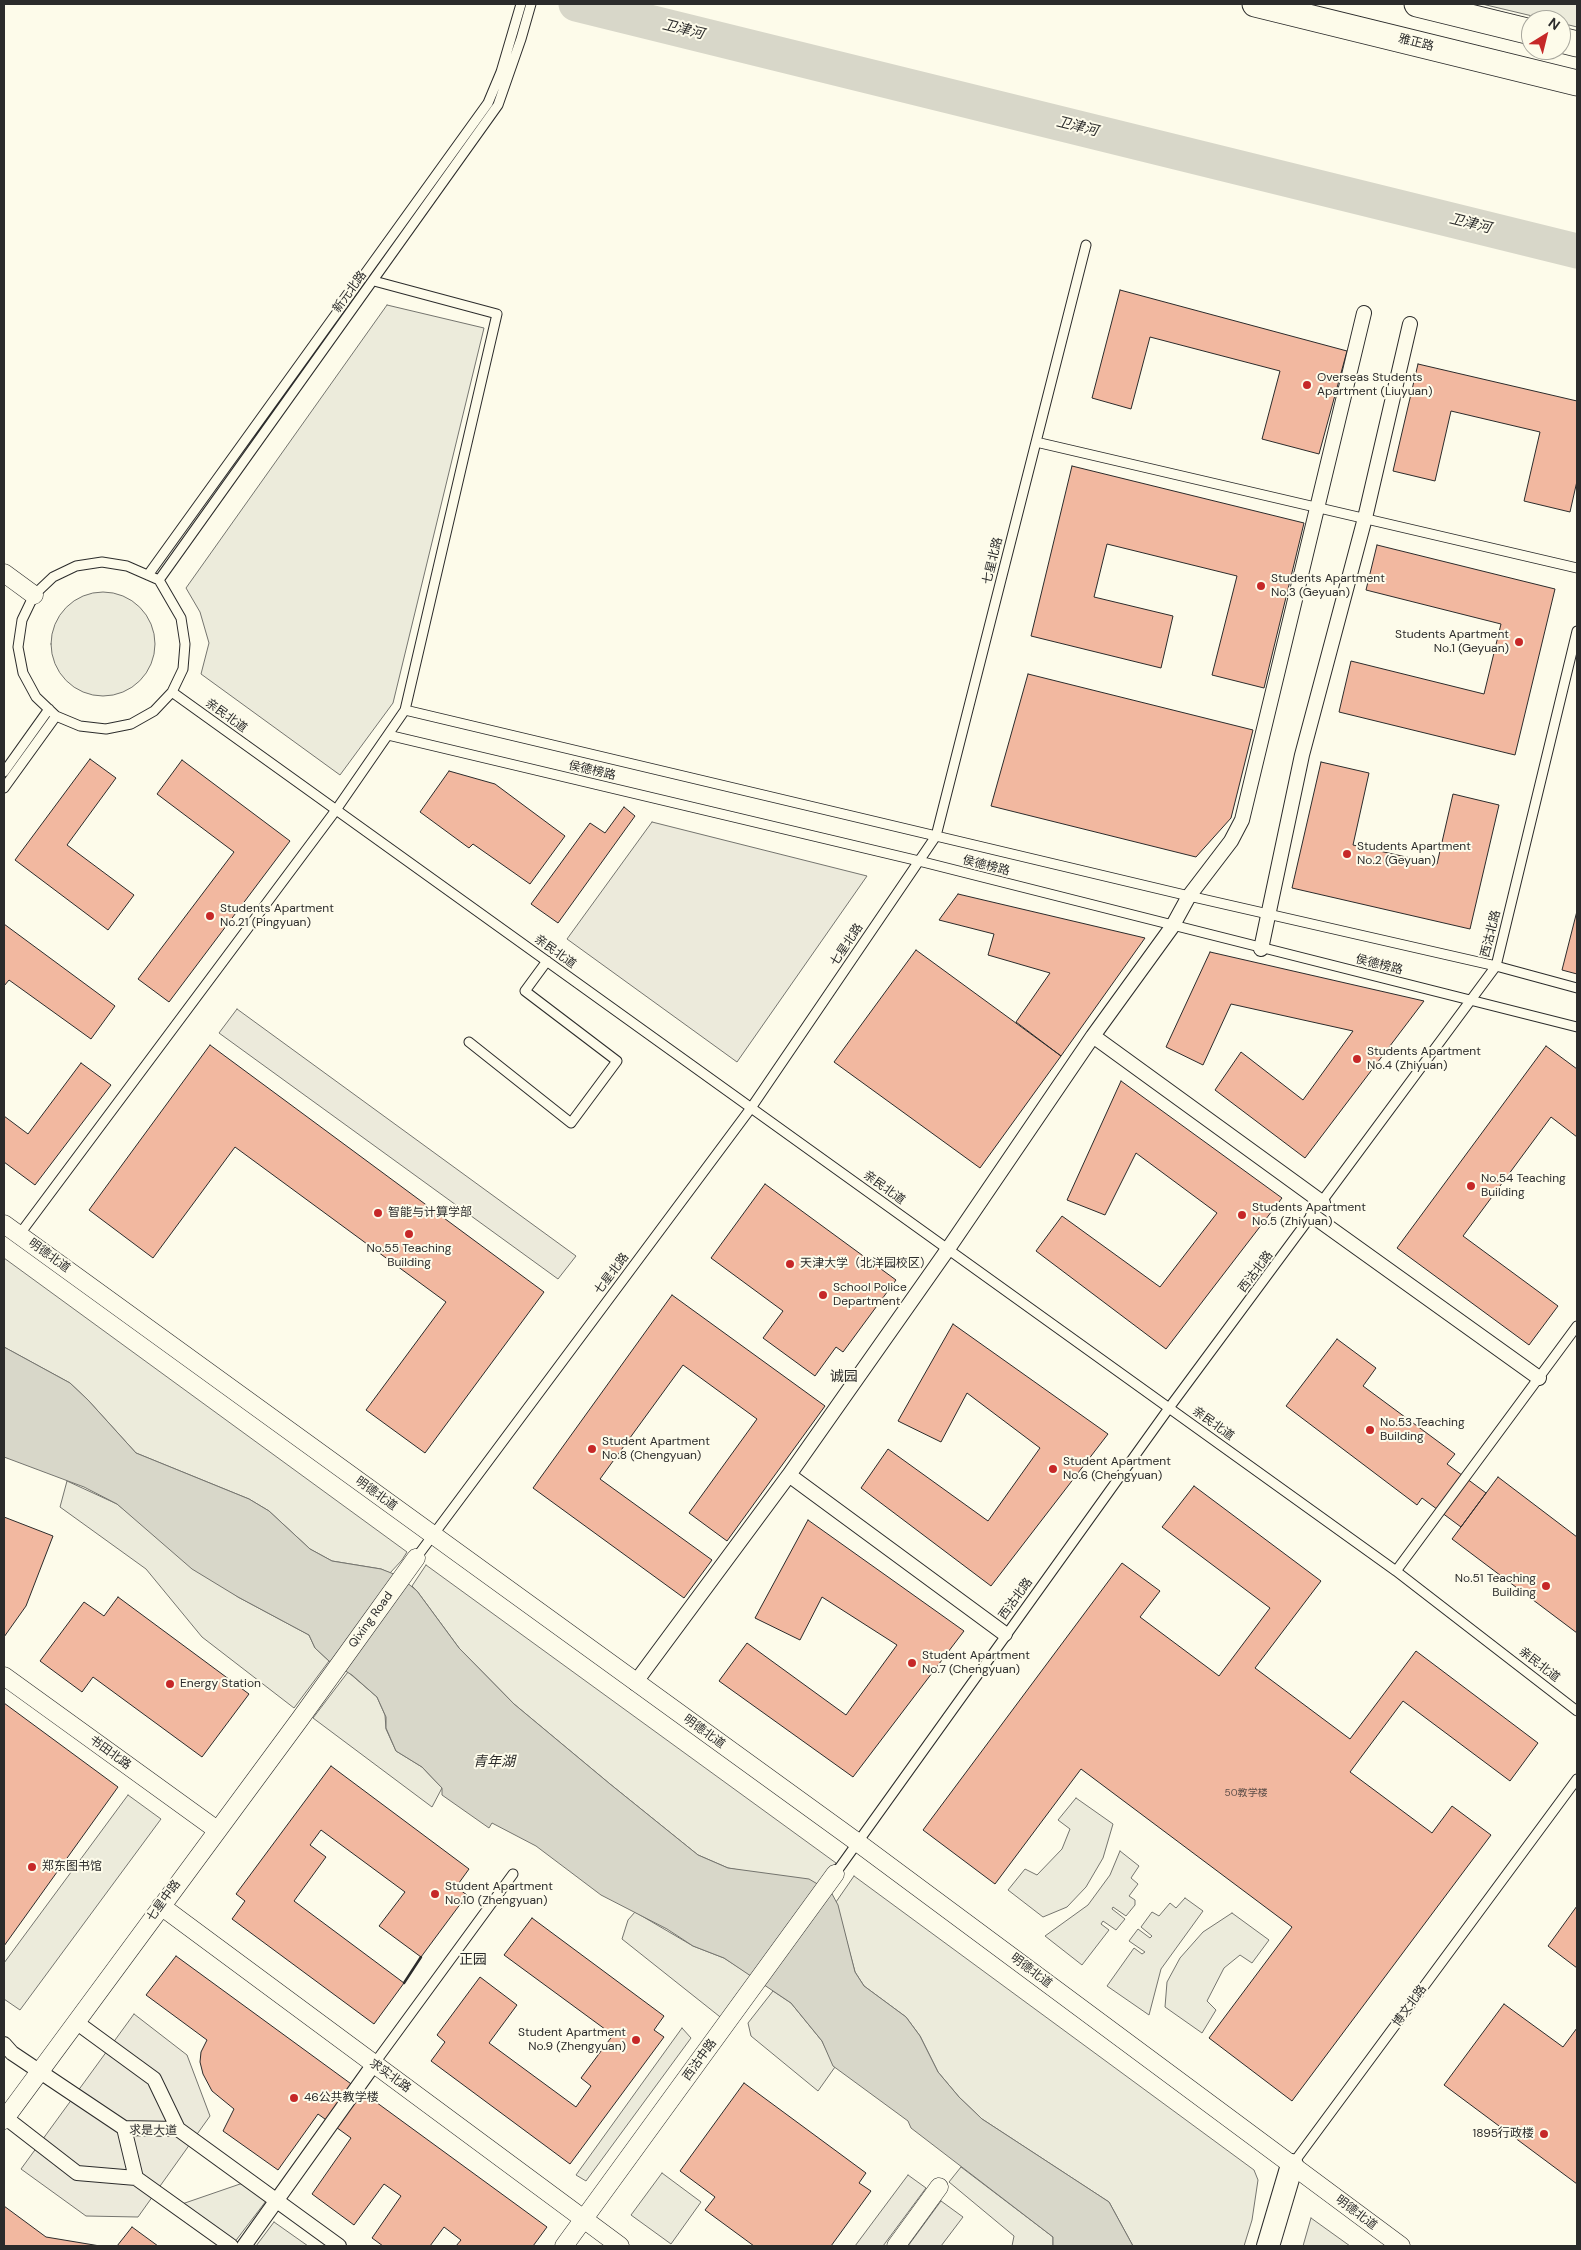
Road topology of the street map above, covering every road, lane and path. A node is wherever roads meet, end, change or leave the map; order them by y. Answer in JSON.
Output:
{"nodes":[{"id":1,"x":521,"y":4,"type":"edge"},
{"id":2,"x":531,"y":4,"type":"edge"},
{"id":3,"x":1255,"y":4,"type":"edge"},
{"id":4,"x":1417,"y":4,"type":"edge"},
{"id":5,"x":1521,"y":30,"type":"edge"},
{"id":6,"x":517,"y":37,"type":"junction"},
{"id":7,"x":1577,"y":83,"type":"edge"},
{"id":8,"x":1086,"y":245,"type":"dead end"},
{"id":9,"x":374,"y":281,"type":"junction"},
{"id":10,"x":1364,"y":313,"type":"dead end"},
{"id":11,"x":1410,"y":324,"type":"dead end"},
{"id":12,"x":1036,"y":442,"type":"junction"},
{"id":13,"x":1317,"y":507,"type":"junction"},
{"id":14,"x":1365,"y":518,"type":"junction"},
{"id":15,"x":1577,"y":568,"type":"edge"},
{"id":16,"x":4,"y":573,"type":"edge"},
{"id":17,"x":148,"y":575,"type":"junction"},
{"id":18,"x":159,"y":580,"type":"junction"},
{"id":19,"x":34,"y":595,"type":"junction"},
{"id":20,"x":1577,"y":632,"type":"edge"},
{"id":21,"x":172,"y":692,"type":"junction"},
{"id":22,"x":405,"y":710,"type":"junction"},
{"id":23,"x":53,"y":712,"type":"junction"},
{"id":24,"x":388,"y":735,"type":"junction"},
{"id":25,"x":4,"y":772,"type":"edge"},
{"id":26,"x":4,"y":788,"type":"edge"},
{"id":27,"x":336,"y":810,"type":"junction"},
{"id":28,"x":936,"y":836,"type":"junction"},
{"id":29,"x":919,"y":862,"type":"junction"},
{"id":30,"x":1189,"y":896,"type":"junction"},
{"id":31,"x":1270,"y":914,"type":"junction"},
{"id":32,"x":1172,"y":926,"type":"junction"},
{"id":33,"x":1262,"y":949,"type":"junction"},
{"id":34,"x":547,"y":961,"type":"junction"},
{"id":35,"x":1496,"y":966,"type":"junction"},
{"id":36,"x":1577,"y":988,"type":"edge"},
{"id":37,"x":1471,"y":1001,"type":"junction"},
{"id":38,"x":1577,"y":1027,"type":"edge"},
{"id":39,"x":1093,"y":1036,"type":"junction"},
{"id":40,"x":468,"y":1042,"type":"dead end"},
{"id":41,"x":751,"y":1108,"type":"junction"},
{"id":42,"x":1323,"y":1203,"type":"junction"},
{"id":43,"x":1313,"y":1216,"type":"junction"},
{"id":44,"x":4,"y":1224,"type":"edge"},
{"id":45,"x":19,"y":1235,"type":"junction"},
{"id":46,"x":948,"y":1249,"type":"junction"},
{"id":47,"x":1577,"y":1326,"type":"edge"},
{"id":48,"x":1539,"y":1378,"type":"junction"},
{"id":49,"x":1170,"y":1408,"type":"junction"},
{"id":50,"x":789,"y":1475,"type":"junction"},
{"id":51,"x":432,"y":1535,"type":"junction"},
{"id":52,"x":416,"y":1558,"type":"joint"},
{"id":53,"x":1396,"y":1571,"type":"junction"},
{"id":54,"x":1005,"y":1634,"type":"junction"},
{"id":55,"x":4,"y":1676,"type":"edge"},
{"id":56,"x":326,"y":1682,"type":"joint"},
{"id":57,"x":635,"y":1683,"type":"junction"},
{"id":58,"x":1577,"y":1711,"type":"edge"},
{"id":59,"x":1577,"y":1779,"type":"edge"},
{"id":60,"x":217,"y":1830,"type":"junction"},
{"id":61,"x":857,"y":1842,"type":"junction"},
{"id":62,"x":513,"y":1874,"type":"dead end"},
{"id":63,"x":834,"y":1874,"type":"joint"},
{"id":64,"x":161,"y":1906,"type":"junction"},
{"id":65,"x":76,"y":2022,"type":"junction"},
{"id":66,"x":6,"y":2050,"type":"edge"},
{"id":67,"x":374,"y":2064,"type":"junction"},
{"id":68,"x":40,"y":2072,"type":"junction"},
{"id":69,"x":5,"y":2119,"type":"edge"},
{"id":70,"x":124,"y":2128,"type":"junction"},
{"id":71,"x":178,"y":2129,"type":"junction"},
{"id":72,"x":1292,"y":2165,"type":"junction"},
{"id":73,"x":136,"y":2178,"type":"junction"},
{"id":74,"x":939,"y":2186,"type":"dead end"},
{"id":75,"x":276,"y":2200,"type":"junction"},
{"id":76,"x":584,"y":2219,"type":"junction"},
{"id":77,"x":231,"y":2246,"type":"edge"},
{"id":78,"x":244,"y":2246,"type":"edge"},
{"id":79,"x":339,"y":2246,"type":"edge"},
{"id":80,"x":564,"y":2246,"type":"edge"},
{"id":81,"x":620,"y":2246,"type":"edge"},
{"id":82,"x":896,"y":2246,"type":"edge"},
{"id":83,"x":1268,"y":2246,"type":"edge"},
{"id":84,"x":1400,"y":2246,"type":"edge"}],
"edges":[{"from":1,"to":6,"type":"lane","name":"新元北路"},
{"from":2,"to":6,"type":"lane","name":"新元北路"},
{"from":3,"to":7,"type":"main road","name":"雅正路"},
{"from":4,"to":5,"type":"main road"},
{"from":6,"to":9,"type":"lane","name":"新元北路"},
{"from":6,"to":17,"type":"lane","name":"新元北路"},
{"from":8,"to":12,"type":"lane","name":"七星北路"},
{"from":9,"to":18,"type":"lane","name":"新元北路"},
{"from":9,"to":22,"type":"lane"},
{"from":10,"to":13,"type":"street"},
{"from":11,"to":14,"type":"street"},
{"from":12,"to":13,"type":"lane"},
{"from":12,"to":28,"type":"lane","name":"七星北路"},
{"from":13,"to":14,"type":"lane"},
{"from":13,"to":30,"type":"street"},
{"from":14,"to":15,"type":"lane"},
{"from":14,"to":31,"type":"street"},
{"from":16,"to":19,"type":"street"},
{"from":17,"to":18,"type":"lane"},
{"from":17,"to":19,"type":"lane"},
{"from":18,"to":21,"type":"lane"},
{"from":19,"to":23,"type":"lane"},
{"from":20,"to":35,"type":"lane","name":"西沽北路"},
{"from":21,"to":23,"type":"lane"},
{"from":21,"to":27,"type":"lane","name":"亲民北道"},
{"from":22,"to":24,"type":"lane"},
{"from":22,"to":28,"type":"lane","name":"侯德榜路"},
{"from":23,"to":25,"type":"lane"},
{"from":23,"to":26,"type":"lane"},
{"from":24,"to":27,"type":"lane"},
{"from":24,"to":29,"type":"lane","name":"侯德榜路"},
{"from":27,"to":34,"type":"lane","name":"亲民北道"},
{"from":27,"to":45,"type":"lane"},
{"from":28,"to":29,"type":"lane","name":"七星北路"},
{"from":28,"to":30,"type":"lane","name":"侯德榜路"},
{"from":29,"to":32,"type":"lane","name":"侯德榜路"},
{"from":29,"to":41,"type":"lane","name":"七星北路"},
{"from":30,"to":31,"type":"lane","name":"侯德榜路"},
{"from":30,"to":32,"type":"street"},
{"from":31,"to":33,"type":"street"},
{"from":31,"to":35,"type":"lane","name":"侯德榜路"},
{"from":32,"to":33,"type":"lane","name":"侯德榜路"},
{"from":32,"to":39,"type":"street"},
{"from":33,"to":37,"type":"lane","name":"侯德榜路"},
{"from":34,"to":40,"type":"lane"},
{"from":34,"to":41,"type":"lane","name":"亲民北道"},
{"from":35,"to":36,"type":"lane","name":"侯德榜路"},
{"from":35,"to":37,"type":"lane","name":"西沽北路"},
{"from":37,"to":38,"type":"lane","name":"侯德榜路"},
{"from":37,"to":42,"type":"lane","name":"西沽北路"},
{"from":39,"to":42,"type":"street"},
{"from":39,"to":46,"type":"street"},
{"from":41,"to":46,"type":"lane","name":"亲民北道"},
{"from":41,"to":51,"type":"lane","name":"七星北路"},
{"from":42,"to":43,"type":"lane","name":"西沽北路"},
{"from":43,"to":48,"type":"street"},
{"from":43,"to":49,"type":"lane","name":"西沽北路"},
{"from":44,"to":45,"type":"street","name":"明德北道"},
{"from":45,"to":51,"type":"street","name":"明德北道"},
{"from":46,"to":49,"type":"lane","name":"亲民北道"},
{"from":46,"to":50,"type":"street"},
{"from":47,"to":48,"type":"lane"},
{"from":48,"to":53,"type":"lane"},
{"from":49,"to":53,"type":"lane","name":"亲民北道"},
{"from":49,"to":54,"type":"lane","name":"西沽北路"},
{"from":50,"to":54,"type":"street"},
{"from":50,"to":57,"type":"street"},
{"from":51,"to":52,"type":"lane","name":"七星北路"},
{"from":51,"to":57,"type":"street","name":"明德北道"},
{"from":52,"to":56,"type":"street","name":"Qixing Road"},
{"from":53,"to":58,"type":"lane","name":"亲民北道"},
{"from":54,"to":61,"type":"lane","name":"西沽北路"},
{"from":55,"to":60,"type":"street","name":"书田北路"},
{"from":56,"to":60,"type":"street","name":"七星中路"},
{"from":57,"to":61,"type":"street","name":"明德北道"},
{"from":59,"to":72,"type":"lane","name":"博文北路"},
{"from":60,"to":64,"type":"street","name":"七星中路"},
{"from":61,"to":63,"type":"lane","name":"西沽北路"},
{"from":61,"to":72,"type":"street","name":"明德北道"},
{"from":62,"to":67,"type":"lane"},
{"from":63,"to":76,"type":"street","name":"西沽中路"},
{"from":64,"to":65,"type":"street","name":"七星中路"},
{"from":64,"to":67,"type":"street","name":"求实北路"},
{"from":65,"to":68,"type":"street","name":"七星中路"},
{"from":65,"to":71,"type":"street"},
{"from":66,"to":68,"type":"street"},
{"from":67,"to":75,"type":"street"},
{"from":67,"to":76,"type":"street","name":"求实北路"},
{"from":68,"to":69,"type":"street","name":"七星中路"},
{"from":68,"to":70,"type":"street"},
{"from":69,"to":73,"type":"street"},
{"from":70,"to":71,"type":"street","name":"求是大道"},
{"from":70,"to":73,"type":"street","name":"求是大道"},
{"from":71,"to":75,"type":"street","name":"求是大道"},
{"from":72,"to":83,"type":"street","name":"博文北路"},
{"from":72,"to":84,"type":"street","name":"明德北道"},
{"from":73,"to":77,"type":"street"},
{"from":74,"to":82,"type":"street"},
{"from":75,"to":78,"type":"street"},
{"from":75,"to":79,"type":"street","name":"求是大道"},
{"from":76,"to":80,"type":"street","name":"西沽中路"},
{"from":76,"to":81,"type":"street","name":"求实北路"}]}
